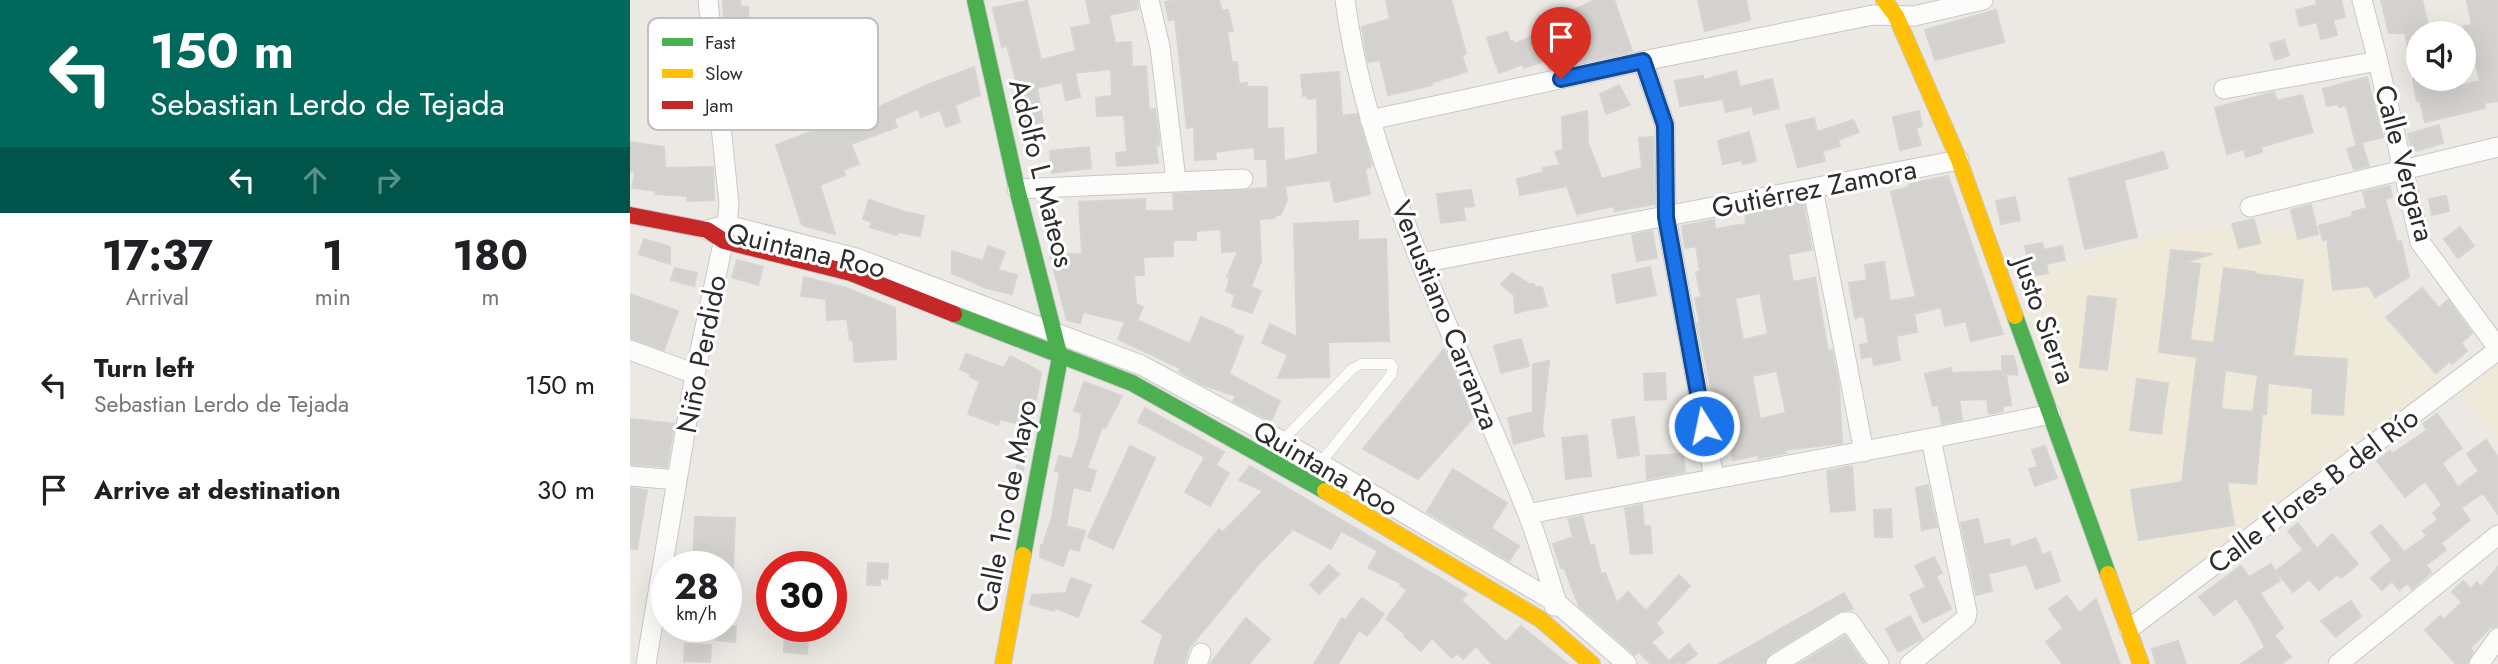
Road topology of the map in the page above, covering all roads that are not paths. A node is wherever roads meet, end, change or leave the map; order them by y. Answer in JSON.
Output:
{"nodes":[{"id":1,"x":708,"y":0,"type":"edge"},
{"id":2,"x":975,"y":0,"type":"edge"},
{"id":3,"x":1149,"y":0,"type":"edge"},
{"id":4,"x":1345,"y":0,"type":"edge"},
{"id":5,"x":1983,"y":0,"type":"edge"},
{"id":6,"x":2362,"y":0,"type":"edge"},
{"id":7,"x":1890,"y":8,"type":"edge"},
{"id":8,"x":710,"y":18,"type":"edge"},
{"id":9,"x":1643,"y":61,"type":"junction"},
{"id":10,"x":2378,"y":61,"type":"junction"},
{"id":11,"x":2224,"y":89,"type":"dead end"},
{"id":12,"x":1370,"y":120,"type":"junction"},
{"id":13,"x":721,"y":130,"type":"edge"},
{"id":14,"x":2498,"y":148,"type":"edge"},
{"id":15,"x":1959,"y":160,"type":"junction"},
{"id":16,"x":2403,"y":169,"type":"junction"},
{"id":17,"x":1243,"y":179,"type":"dead end"},
{"id":18,"x":1171,"y":182,"type":"junction"},
{"id":19,"x":1813,"y":189,"type":"junction"},
{"id":20,"x":1017,"y":190,"type":"junction"},
{"id":21,"x":2250,"y":207,"type":"dead end"},
{"id":22,"x":630,"y":215,"type":"edge"},
{"id":23,"x":1666,"y":217,"type":"junction"},
{"id":24,"x":719,"y":232,"type":"junction"},
{"id":25,"x":801,"y":252,"type":"junction"},
{"id":26,"x":1421,"y":263,"type":"junction"},
{"id":27,"x":1055,"y":332,"type":"junction"},
{"id":28,"x":2498,"y":349,"type":"edge"},
{"id":29,"x":630,"y":350,"type":"edge"},
{"id":30,"x":1060,"y":357,"type":"junction"},
{"id":31,"x":695,"y":374,"type":"junction"},
{"id":32,"x":2051,"y":414,"type":"junction"},
{"id":33,"x":1931,"y":439,"type":"junction"},
{"id":34,"x":1282,"y":441,"type":"junction"},
{"id":35,"x":1864,"y":452,"type":"junction"},
{"id":36,"x":1319,"y":464,"type":"junction"},
{"id":37,"x":630,"y":476,"type":"edge"},
{"id":38,"x":1714,"y":478,"type":"junction"},
{"id":39,"x":1307,"y":480,"type":"junction"},
{"id":40,"x":677,"y":481,"type":"junction"},
{"id":41,"x":1528,"y":514,"type":"junction"},
{"id":42,"x":2498,"y":534,"type":"edge"},
{"id":43,"x":1557,"y":603,"type":"junction"},
{"id":44,"x":1540,"y":619,"type":"junction"},
{"id":45,"x":2129,"y":629,"type":"junction"},
{"id":46,"x":2498,"y":638,"type":"edge"},
{"id":47,"x":646,"y":664,"type":"edge"},
{"id":48,"x":1003,"y":664,"type":"edge"},
{"id":49,"x":1592,"y":664,"type":"edge"},
{"id":50,"x":1627,"y":664,"type":"edge"},
{"id":51,"x":1776,"y":664,"type":"edge"},
{"id":52,"x":1879,"y":664,"type":"edge"},
{"id":53,"x":1910,"y":664,"type":"edge"},
{"id":54,"x":2141,"y":664,"type":"edge"},
{"id":55,"x":2338,"y":664,"type":"edge"},
{"id":56,"x":2479,"y":664,"type":"edge"}],
"edges":[{"from":1,"to":8,"type":"street","name":"Niño Perdido"},
{"from":2,"to":20,"type":"street","name":"Adolfo L Mateos"},
{"from":3,"to":18,"type":"street"},
{"from":4,"to":12,"type":"street","name":"Venustiano Carranza"},
{"from":5,"to":7,"type":"street"},
{"from":6,"to":10,"type":"street","name":"Calle Vergara"},
{"from":7,"to":9,"type":"street"},
{"from":7,"to":15,"type":"street","name":"Justo Sierra"},
{"from":9,"to":12,"type":"street"},
{"from":9,"to":23,"type":"street"},
{"from":10,"to":11,"type":"street"},
{"from":10,"to":16,"type":"street","name":"Calle Vergara"},
{"from":12,"to":26,"type":"street","name":"Venustiano Carranza"},
{"from":13,"to":24,"type":"street","name":"Niño Perdido"},
{"from":14,"to":16,"type":"street"},
{"from":15,"to":19,"type":"street","name":"Gutiérrez Zamora"},
{"from":15,"to":32,"type":"street","name":"Justo Sierra"},
{"from":16,"to":21,"type":"street"},
{"from":16,"to":28,"type":"street","name":"Calle Vergara"},
{"from":17,"to":18,"type":"street"},
{"from":18,"to":20,"type":"street"},
{"from":19,"to":23,"type":"street","name":"Gutiérrez Zamora"},
{"from":19,"to":35,"type":"street"},
{"from":20,"to":27,"type":"street","name":"Adolfo L Mateos"},
{"from":22,"to":24,"type":"street"},
{"from":23,"to":26,"type":"street","name":"Gutiérrez Zamora"},
{"from":23,"to":38,"type":"street"},
{"from":24,"to":25,"type":"street","name":"Quintana Roo"},
{"from":24,"to":31,"type":"street","name":"Niño Perdido"},
{"from":25,"to":27,"type":"street","name":"Quintana Roo"},
{"from":25,"to":30,"type":"street","name":"Quintana Roo"},
{"from":26,"to":41,"type":"street","name":"Venustiano Carranza"},
{"from":27,"to":30,"type":"street","name":"Adolfo L Mateos"},
{"from":27,"to":34,"type":"street","name":"Quintana Roo"},
{"from":28,"to":45,"type":"street","name":"Calle Flores B del Río"},
{"from":29,"to":31,"type":"street"},
{"from":30,"to":39,"type":"street","name":"Quintana Roo"},
{"from":30,"to":48,"type":"street","name":"Calle 1ro de Mayo"},
{"from":31,"to":40,"type":"street","name":"Niño Perdido"},
{"from":32,"to":33,"type":"street"},
{"from":32,"to":45,"type":"street","name":"Justo Sierra"},
{"from":33,"to":35,"type":"street"},
{"from":33,"to":53,"type":"street"},
{"from":34,"to":36,"type":"street","name":"Quintana Roo"},
{"from":34,"to":36,"type":"lane"},
{"from":35,"to":38,"type":"street"},
{"from":36,"to":39,"type":"lane"},
{"from":36,"to":43,"type":"street","name":"Quintana Roo"},
{"from":37,"to":40,"type":"street"},
{"from":38,"to":41,"type":"street"},
{"from":39,"to":44,"type":"street","name":"Quintana Roo"},
{"from":40,"to":47,"type":"street","name":"Niño Perdido"},
{"from":41,"to":43,"type":"street","name":"Venustiano Carranza"},
{"from":42,"to":55,"type":"street"},
{"from":43,"to":44,"type":"street"},
{"from":43,"to":50,"type":"street","name":"Quintana Roo"},
{"from":44,"to":49,"type":"street","name":"Quintana Roo"},
{"from":45,"to":54,"type":"street","name":"Justo Sierra"},
{"from":46,"to":56,"type":"street"},
{"from":51,"to":52,"type":"street"}]}
